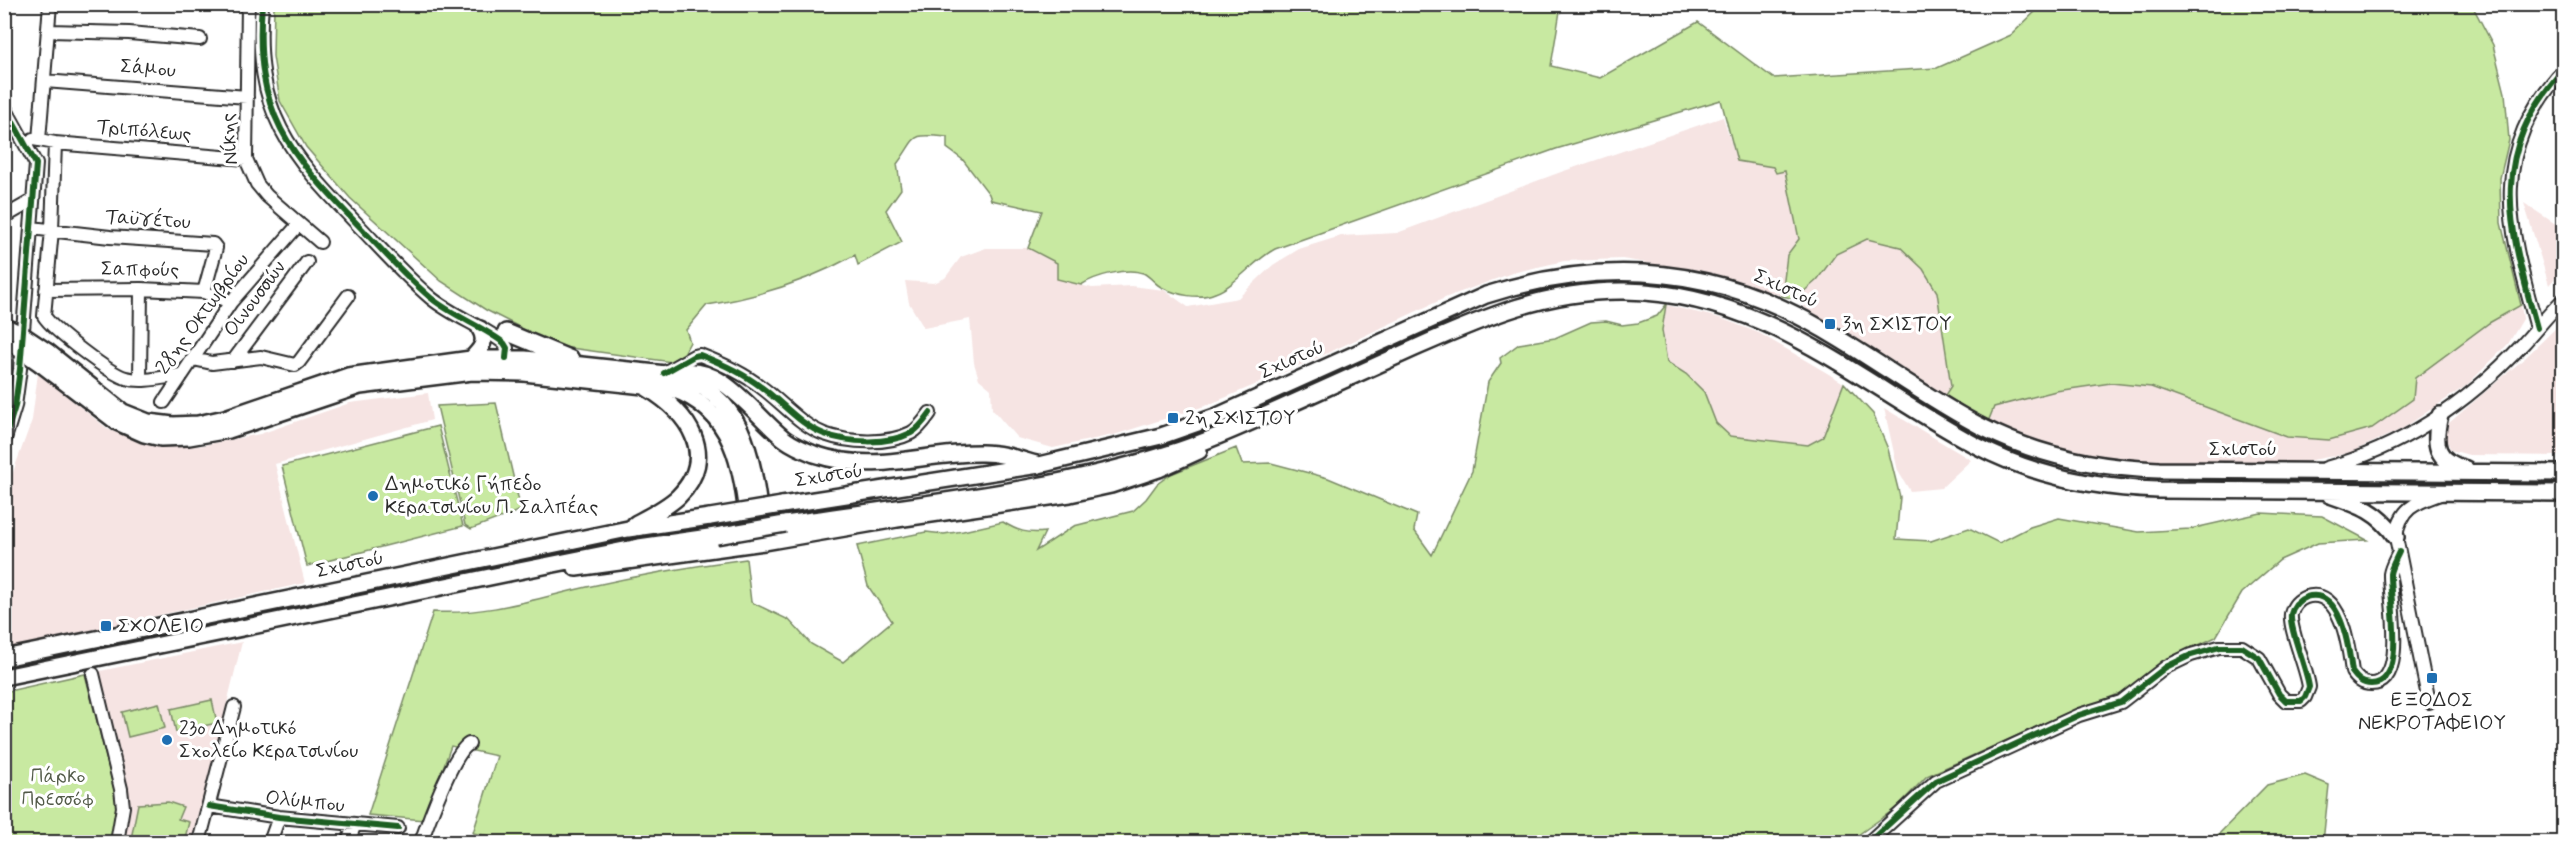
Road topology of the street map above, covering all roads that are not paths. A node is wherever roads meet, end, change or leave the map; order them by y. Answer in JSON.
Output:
{"nodes":[{"id":1,"x":51,"y":4,"type":"edge"},
{"id":2,"x":248,"y":4,"type":"edge"},
{"id":3,"x":262,"y":4,"type":"edge"},
{"id":4,"x":49,"y":31,"type":"junction"},
{"id":5,"x":200,"y":39,"type":"dead end"},
{"id":6,"x":2564,"y":69,"type":"edge"},
{"id":7,"x":45,"y":81,"type":"junction"},
{"id":8,"x":247,"y":97,"type":"junction"},
{"id":9,"x":4,"y":106,"type":"edge"},
{"id":10,"x":23,"y":137,"type":"junction"},
{"id":11,"x":39,"y":140,"type":"junction"},
{"id":12,"x":55,"y":143,"type":"junction"},
{"id":13,"x":246,"y":159,"type":"junction"},
{"id":14,"x":32,"y":201,"type":"junction"},
{"id":15,"x":4,"y":218,"type":"edge"},
{"id":16,"x":299,"y":224,"type":"junction"},
{"id":17,"x":31,"y":228,"type":"junction"},
{"id":18,"x":52,"y":230,"type":"junction"},
{"id":19,"x":320,"y":242,"type":"dead end"},
{"id":20,"x":307,"y":262,"type":"dead end"},
{"id":21,"x":141,"y":289,"type":"junction"},
{"id":22,"x":46,"y":290,"type":"junction"},
{"id":23,"x":204,"y":292,"type":"junction"},
{"id":24,"x":348,"y":296,"type":"dead end"},
{"id":25,"x":2564,"y":299,"type":"edge"},
{"id":26,"x":231,"y":302,"type":"junction"},
{"id":27,"x":474,"y":325,"type":"junction"},
{"id":28,"x":4,"y":326,"type":"edge"},
{"id":29,"x":2537,"y":328,"type":"junction"},
{"id":30,"x":507,"y":333,"type":"junction"},
{"id":31,"x":13,"y":340,"type":"edge"},
{"id":32,"x":44,"y":358,"type":"junction"},
{"id":33,"x":506,"y":358,"type":"junction"},
{"id":34,"x":193,"y":359,"type":"junction"},
{"id":35,"x":471,"y":359,"type":"junction"},
{"id":36,"x":525,"y":359,"type":"junction"},
{"id":37,"x":233,"y":360,"type":"junction"},
{"id":38,"x":594,"y":367,"type":"junction"},
{"id":39,"x":669,"y":374,"type":"junction"},
{"id":40,"x":181,"y":375,"type":"junction"},
{"id":41,"x":140,"y":380,"type":"junction"},
{"id":42,"x":642,"y":385,"type":"junction"},
{"id":43,"x":164,"y":402,"type":"dead end"},
{"id":44,"x":930,"y":413,"type":"dead end"},
{"id":45,"x":2440,"y":415,"type":"junction"},
{"id":46,"x":1221,"y":436,"type":"junction"},
{"id":47,"x":4,"y":442,"type":"edge"},
{"id":48,"x":1039,"y":465,"type":"junction"},
{"id":49,"x":2316,"y":471,"type":"junction"},
{"id":50,"x":2484,"y":473,"type":"junction"},
{"id":51,"x":2564,"y":473,"type":"edge"},
{"id":52,"x":2316,"y":490,"type":"junction"},
{"id":53,"x":2446,"y":492,"type":"junction"},
{"id":54,"x":2564,"y":493,"type":"edge"},
{"id":55,"x":628,"y":529,"type":"junction"},
{"id":56,"x":758,"y":543,"type":"junction"},
{"id":57,"x":2397,"y":545,"type":"junction"},
{"id":58,"x":556,"y":564,"type":"junction"},
{"id":59,"x":4,"y":658,"type":"edge"},
{"id":60,"x":93,"y":674,"type":"dead end"},
{"id":61,"x":4,"y":676,"type":"edge"},
{"id":62,"x":2429,"y":702,"type":"dead end"},
{"id":63,"x":234,"y":707,"type":"dead end"},
{"id":64,"x":469,"y":744,"type":"dead end"},
{"id":65,"x":209,"y":806,"type":"junction"},
{"id":66,"x":279,"y":817,"type":"junction"},
{"id":67,"x":355,"y":824,"type":"junction"},
{"id":68,"x":398,"y":828,"type":"dead end"},
{"id":69,"x":423,"y":837,"type":"edge"},
{"id":70,"x":117,"y":843,"type":"edge"},
{"id":71,"x":199,"y":843,"type":"edge"},
{"id":72,"x":270,"y":843,"type":"edge"},
{"id":73,"x":348,"y":843,"type":"edge"},
{"id":74,"x":1869,"y":843,"type":"edge"}],
"edges":[{"from":1,"to":4,"type":"street"},
{"from":2,"to":8,"type":"street","name":"Νίκης"},
{"from":3,"to":27,"type":"street"},
{"from":4,"to":5,"type":"street"},
{"from":4,"to":7,"type":"street"},
{"from":6,"to":29,"type":"street"},
{"from":7,"to":8,"type":"street","name":"Σάμου"},
{"from":7,"to":11,"type":"street"},
{"from":8,"to":13,"type":"street","name":"Νίκης"},
{"from":9,"to":10,"type":"street"},
{"from":10,"to":11,"type":"street","name":"Τριπόλεως"},
{"from":10,"to":14,"type":"street"},
{"from":11,"to":12,"type":"street","name":"Τριπόλεως"},
{"from":12,"to":13,"type":"street","name":"Τριπόλεως"},
{"from":12,"to":18,"type":"street"},
{"from":13,"to":16,"type":"street","name":"Νίκης"},
{"from":14,"to":15,"type":"street"},
{"from":14,"to":17,"type":"street"},
{"from":16,"to":19,"type":"street","name":"Νίκης"},
{"from":16,"to":26,"type":"street","name":"28ης Οκτωβρίου"},
{"from":17,"to":18,"type":"street","name":"Ταϋγέτου"},
{"from":17,"to":47,"type":"street"},
{"from":18,"to":22,"type":"street"},
{"from":18,"to":23,"type":"street","name":"Ταϋγέτου"},
{"from":20,"to":37,"type":"street","name":"Οινουσσών"},
{"from":21,"to":22,"type":"street","name":"Σαπφούς"},
{"from":21,"to":23,"type":"street","name":"Σαπφούς"},
{"from":21,"to":41,"type":"street"},
{"from":22,"to":41,"type":"street"},
{"from":23,"to":26,"type":"street","name":"Σαπφούς"},
{"from":24,"to":37,"type":"street"},
{"from":25,"to":29,"type":"street"},
{"from":26,"to":34,"type":"street","name":"28ης Οκτωβρίου"},
{"from":27,"to":30,"type":"street"},
{"from":27,"to":33,"type":"street"},
{"from":27,"to":35,"type":"main road"},
{"from":28,"to":31,"type":"main road"},
{"from":29,"to":45,"type":"street"},
{"from":30,"to":36,"type":"street"},
{"from":30,"to":38,"type":"main road"},
{"from":31,"to":32,"type":"main road","bridge":true},
{"from":32,"to":35,"type":"main road"},
{"from":32,"to":42,"type":"main road"},
{"from":33,"to":35,"type":"main road"},
{"from":33,"to":36,"type":"main road"},
{"from":34,"to":37,"type":"street"},
{"from":34,"to":40,"type":"street","name":"28ης Οκτωβρίου"},
{"from":36,"to":38,"type":"main road"},
{"from":38,"to":39,"type":"main road"},
{"from":39,"to":44,"type":"street"},
{"from":39,"to":48,"type":"main road"},
{"from":39,"to":56,"type":"main road"},
{"from":40,"to":41,"type":"street"},
{"from":40,"to":43,"type":"street","name":"28ης Οκτωβρίου"},
{"from":42,"to":55,"type":"main road"},
{"from":42,"to":56,"type":"main road"},
{"from":45,"to":49,"type":"street"},
{"from":45,"to":50,"type":"main road"},
{"from":46,"to":52,"type":"main road","name":"Σχιστού"},
{"from":46,"to":56,"type":"main road"},
{"from":46,"to":58,"type":"main road","name":"Σχιστού","bridge":true},
{"from":48,"to":49,"type":"main road","name":"Σχιστού"},
{"from":48,"to":55,"type":"main road","name":"Σχιστού","bridge":true},
{"from":49,"to":50,"type":"main road","name":"Σχιστού"},
{"from":50,"to":51,"type":"main road","name":"Σχιστού"},
{"from":52,"to":53,"type":"main road","name":"Σχιστού"},
{"from":52,"to":57,"type":"main road"},
{"from":53,"to":54,"type":"main road","name":"Σχιστού"},
{"from":53,"to":57,"type":"street"},
{"from":55,"to":59,"type":"main road","name":"Σχιστού"},
{"from":56,"to":58,"type":"main road"},
{"from":57,"to":62,"type":"street"},
{"from":57,"to":74,"type":"street"},
{"from":58,"to":61,"type":"main road","name":"Σχιστού"},
{"from":60,"to":70,"type":"street"},
{"from":63,"to":65,"type":"street"},
{"from":64,"to":69,"type":"street"},
{"from":65,"to":66,"type":"street","name":"Ολύμπου"},
{"from":65,"to":71,"type":"street"},
{"from":66,"to":67,"type":"street","name":"Ολύμπου"},
{"from":66,"to":72,"type":"street"},
{"from":67,"to":68,"type":"street","name":"Ολύμπου"},
{"from":67,"to":73,"type":"street"}]}
